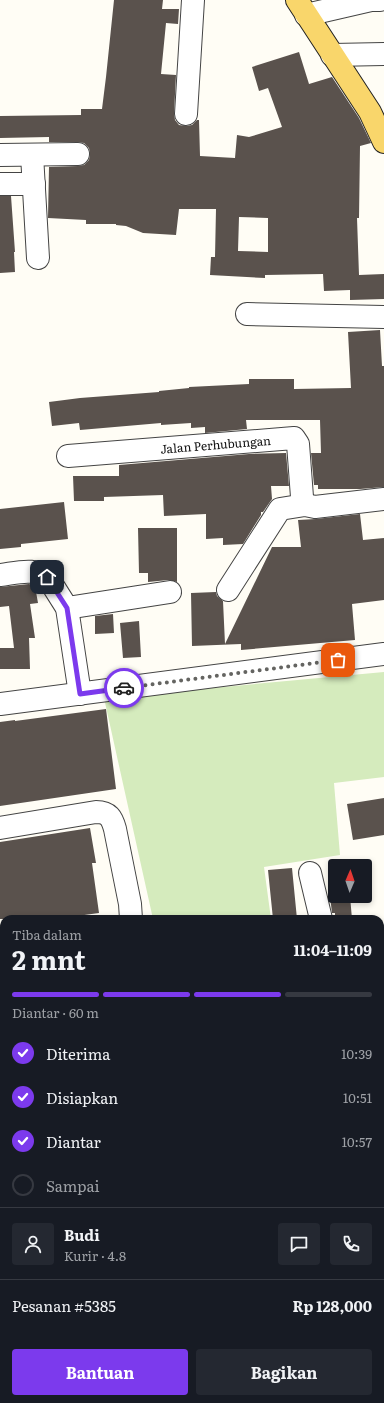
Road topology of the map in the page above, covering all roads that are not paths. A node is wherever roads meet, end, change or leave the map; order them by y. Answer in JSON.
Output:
{"nodes":[{"id":1,"x":193,"y":0,"type":"edge"},
{"id":2,"x":380,"y":0,"type":"edge"},
{"id":3,"x":301,"y":8,"type":"edge"},
{"id":4,"x":384,"y":54,"type":"edge"},
{"id":5,"x":332,"y":55,"type":"junction"},
{"id":6,"x":186,"y":114,"type":"dead end"},
{"id":7,"x":384,"y":142,"type":"edge"},
{"id":8,"x":78,"y":154,"type":"dead end"},
{"id":9,"x":0,"y":155,"type":"edge"},
{"id":10,"x":32,"y":155,"type":"junction"},
{"id":11,"x":0,"y":184,"type":"edge"},
{"id":12,"x":34,"y":184,"type":"junction"},
{"id":13,"x":38,"y":258,"type":"dead end"},
{"id":14,"x":247,"y":314,"type":"dead end"},
{"id":15,"x":384,"y":317,"type":"edge"},
{"id":16,"x":68,"y":456,"type":"dead end"},
{"id":17,"x":384,"y":499,"type":"edge"},
{"id":18,"x":306,"y":505,"type":"junction"},
{"id":19,"x":0,"y":576,"type":"edge"},
{"id":20,"x":228,"y":590,"type":"dead end"},
{"id":21,"x":170,"y":592,"type":"dead end"},
{"id":22,"x":67,"y":608,"type":"junction"},
{"id":23,"x":384,"y":654,"type":"edge"},
{"id":24,"x":80,"y":694,"type":"junction"},
{"id":25,"x":0,"y":704,"type":"edge"},
{"id":26,"x":0,"y":828,"type":"edge"},
{"id":27,"x":310,"y":873,"type":"dead end"},
{"id":28,"x":130,"y":915,"type":"edge"},
{"id":29,"x":320,"y":915,"type":"edge"}],
"edges":[{"from":1,"to":6,"type":"street"},
{"from":2,"to":3,"type":"street"},
{"from":3,"to":5,"type":"main road"},
{"from":4,"to":5,"type":"street"},
{"from":5,"to":7,"type":"main road"},
{"from":8,"to":10,"type":"street"},
{"from":9,"to":10,"type":"street"},
{"from":10,"to":12,"type":"street"},
{"from":11,"to":12,"type":"street"},
{"from":12,"to":13,"type":"street"},
{"from":14,"to":15,"type":"street"},
{"from":16,"to":18,"type":"street","name":"Jalan Perhubungan"},
{"from":17,"to":18,"type":"street"},
{"from":18,"to":20,"type":"street"},
{"from":19,"to":22,"type":"street"},
{"from":21,"to":22,"type":"street"},
{"from":22,"to":24,"type":"street"},
{"from":23,"to":24,"type":"street"},
{"from":24,"to":25,"type":"street"},
{"from":26,"to":28,"type":"street"},
{"from":27,"to":29,"type":"street"}]}
